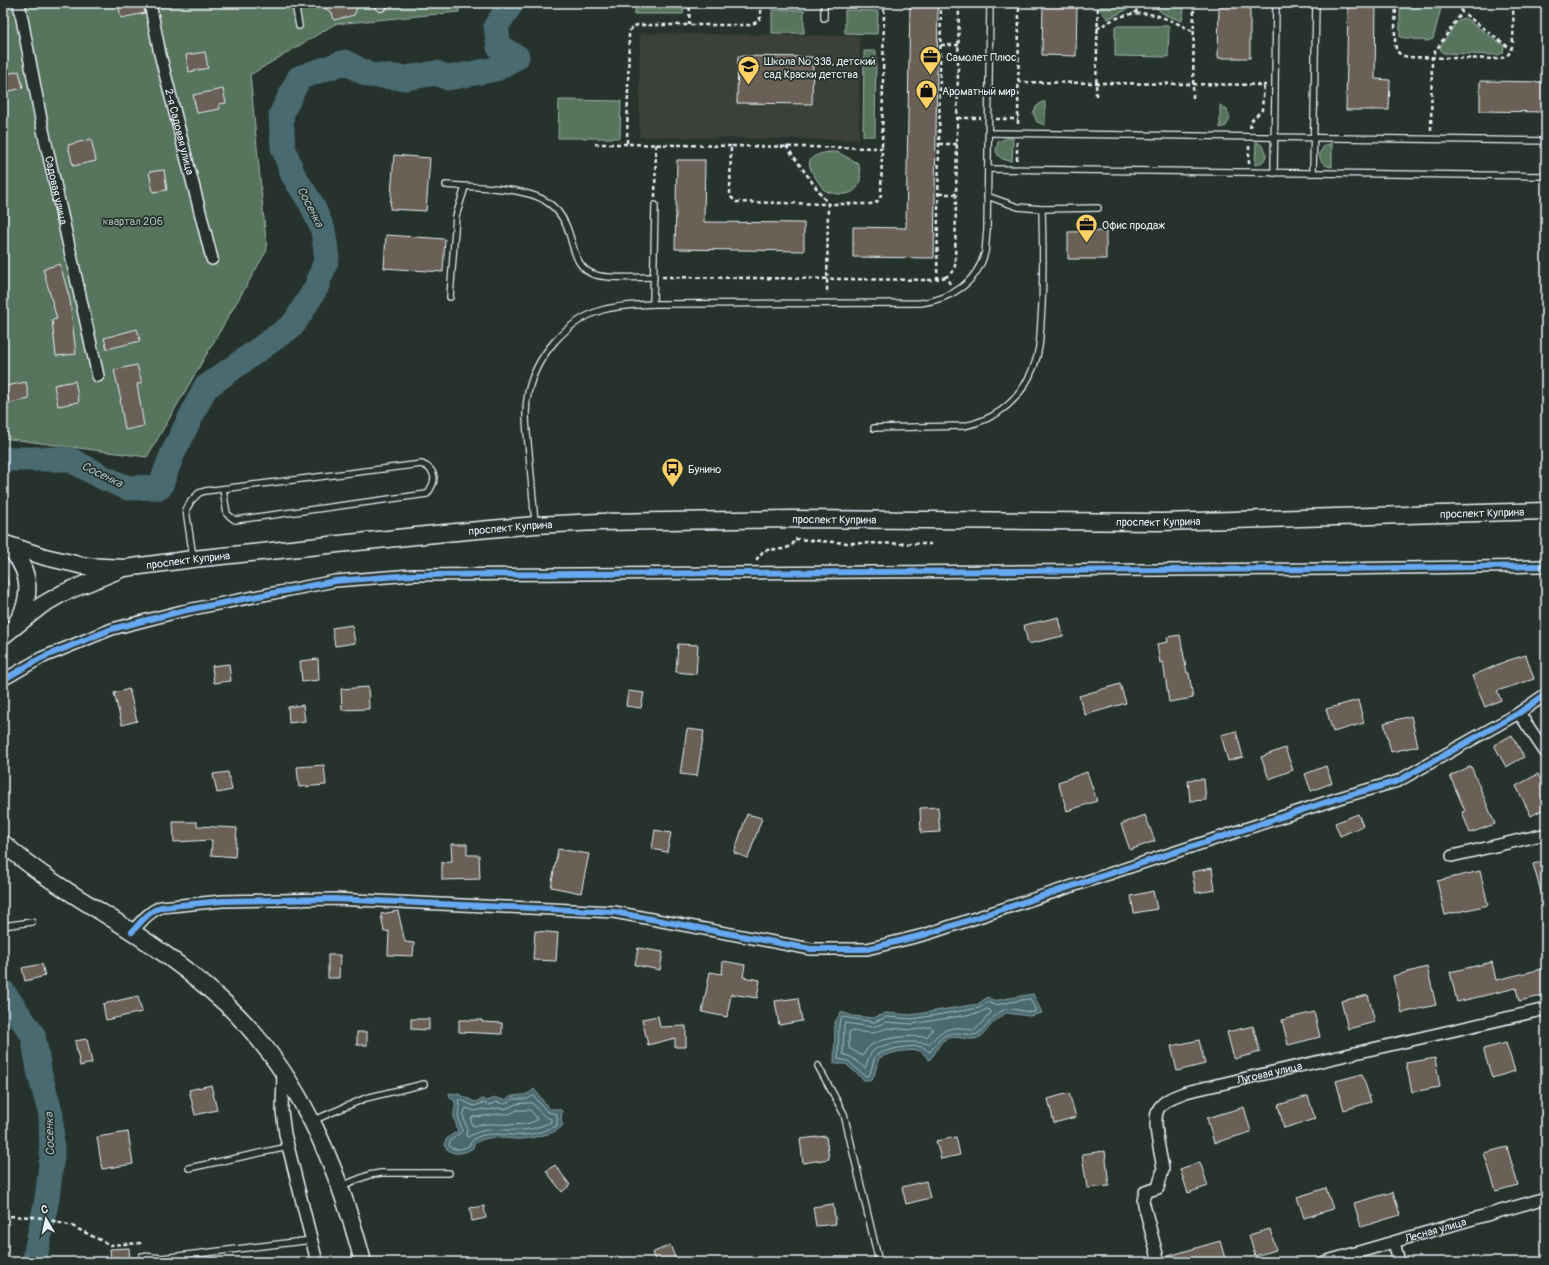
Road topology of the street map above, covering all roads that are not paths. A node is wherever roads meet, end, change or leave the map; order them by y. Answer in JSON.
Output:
{"nodes":[{"id":1,"x":19,"y":3,"type":"edge"},
{"id":2,"x":150,"y":3,"type":"edge"},
{"id":3,"x":295,"y":3,"type":"edge"},
{"id":4,"x":824,"y":3,"type":"edge"},
{"id":5,"x":990,"y":3,"type":"edge"},
{"id":6,"x":1276,"y":3,"type":"edge"},
{"id":7,"x":1316,"y":3,"type":"edge"},
{"id":8,"x":824,"y":18,"type":"dead end"},
{"id":9,"x":299,"y":26,"type":"dead end"},
{"id":10,"x":988,"y":133,"type":"junction"},
{"id":11,"x":1275,"y":137,"type":"junction"},
{"id":12,"x":1314,"y":137,"type":"junction"},
{"id":13,"x":1546,"y":141,"type":"edge"},
{"id":14,"x":988,"y":169,"type":"junction"},
{"id":15,"x":1274,"y":173,"type":"junction"},
{"id":16,"x":1313,"y":173,"type":"junction"},
{"id":17,"x":1546,"y":176,"type":"edge"},
{"id":18,"x":446,"y":185,"type":"dead end"},
{"id":19,"x":465,"y":187,"type":"junction"},
{"id":20,"x":987,"y":196,"type":"junction"},
{"id":21,"x":655,"y":205,"type":"road end"},
{"id":22,"x":1042,"y":208,"type":"junction"},
{"id":23,"x":1098,"y":208,"type":"dead end"},
{"id":24,"x":212,"y":259,"type":"dead end"},
{"id":25,"x":654,"y":277,"type":"junction"},
{"id":26,"x":450,"y":297,"type":"dead end"},
{"id":27,"x":653,"y":304,"type":"junction"},
{"id":28,"x":98,"y":376,"type":"dead end"},
{"id":29,"x":874,"y":428,"type":"dead end"},
{"id":30,"x":223,"y":489,"type":"junction"},
{"id":31,"x":1546,"y":511,"type":"edge"},
{"id":32,"x":535,"y":525,"type":"junction"},
{"id":33,"x":3,"y":543,"type":"edge"},
{"id":34,"x":193,"y":559,"type":"junction"},
{"id":35,"x":1546,"y":566,"type":"edge"},
{"id":36,"x":124,"y":568,"type":"junction"},
{"id":37,"x":6,"y":634,"type":"edge"},
{"id":38,"x":3,"y":680,"type":"edge"},
{"id":39,"x":1546,"y":694,"type":"edge"},
{"id":40,"x":1519,"y":713,"type":"junction"},
{"id":41,"x":1546,"y":754,"type":"edge"},
{"id":42,"x":1546,"y":834,"type":"edge"},
{"id":43,"x":3,"y":843,"type":"edge"},
{"id":44,"x":1452,"y":856,"type":"dead end"},
{"id":45,"x":32,"y":922,"type":"dead end"},
{"id":46,"x":3,"y":926,"type":"edge"},
{"id":47,"x":132,"y":932,"type":"junction"},
{"id":48,"x":1546,"y":1009,"type":"edge"},
{"id":49,"x":818,"y":1066,"type":"dead end"},
{"id":50,"x":283,"y":1071,"type":"junction"},
{"id":51,"x":424,"y":1084,"type":"dead end"},
{"id":52,"x":312,"y":1122,"type":"junction"},
{"id":53,"x":288,"y":1147,"type":"junction"},
{"id":54,"x":189,"y":1168,"type":"dead end"},
{"id":55,"x":449,"y":1173,"type":"dead end"},
{"id":56,"x":341,"y":1186,"type":"junction"},
{"id":57,"x":1546,"y":1198,"type":"edge"},
{"id":58,"x":312,"y":1240,"type":"junction"},
{"id":59,"x":1394,"y":1242,"type":"junction"},
{"id":60,"x":142,"y":1259,"type":"edge"},
{"id":61,"x":317,"y":1262,"type":"edge"},
{"id":62,"x":363,"y":1262,"type":"edge"},
{"id":63,"x":879,"y":1262,"type":"edge"},
{"id":64,"x":1159,"y":1262,"type":"edge"},
{"id":65,"x":1324,"y":1262,"type":"edge"},
{"id":66,"x":1399,"y":1262,"type":"edge"}],
"edges":[{"from":1,"to":28,"type":"street","name":"Садовая улица"},
{"from":2,"to":24,"type":"street","name":"2-я Садовая улица"},
{"from":3,"to":9,"type":"lane"},
{"from":4,"to":8,"type":"lane"},
{"from":5,"to":10,"type":"lane"},
{"from":6,"to":11,"type":"lane"},
{"from":7,"to":12,"type":"lane"},
{"from":10,"to":11,"type":"lane"},
{"from":10,"to":14,"type":"lane"},
{"from":11,"to":12,"type":"lane"},
{"from":11,"to":15,"type":"lane"},
{"from":12,"to":13,"type":"lane"},
{"from":12,"to":16,"type":"lane"},
{"from":14,"to":15,"type":"lane"},
{"from":14,"to":20,"type":"lane"},
{"from":15,"to":16,"type":"lane"},
{"from":16,"to":17,"type":"lane"},
{"from":18,"to":19,"type":"lane"},
{"from":19,"to":25,"type":"lane"},
{"from":19,"to":26,"type":"lane"},
{"from":20,"to":22,"type":"lane"},
{"from":20,"to":27,"type":"lane"},
{"from":21,"to":25,"type":"lane"},
{"from":22,"to":23,"type":"lane"},
{"from":22,"to":29,"type":"lane"},
{"from":25,"to":27,"type":"lane"},
{"from":27,"to":32,"type":"lane"},
{"from":30,"to":30,"type":"lane"},
{"from":30,"to":34,"type":"lane"},
{"from":31,"to":32,"type":"main road","name":"проспект Куприна"},
{"from":32,"to":34,"type":"main road","name":"проспект Куприна"},
{"from":33,"to":36,"type":"main road","name":"проспект Куприна"},
{"from":33,"to":37,"type":"main road","name":"проспект Куприна"},
{"from":34,"to":36,"type":"main road","name":"проспект Куприна"},
{"from":35,"to":38,"type":"street"},
{"from":36,"to":37,"type":"main road","name":"проспект Куприна"},
{"from":39,"to":40,"type":"street"},
{"from":40,"to":41,"type":"street"},
{"from":40,"to":47,"type":"street"},
{"from":42,"to":44,"type":"street"},
{"from":43,"to":47,"type":"main road"},
{"from":45,"to":46,"type":"lane"},
{"from":47,"to":50,"type":"main road"},
{"from":48,"to":64,"type":"street","name":"Луговая улица"},
{"from":49,"to":63,"type":"lane"},
{"from":50,"to":52,"type":"main road"},
{"from":50,"to":53,"type":"street"},
{"from":51,"to":52,"type":"lane"},
{"from":52,"to":56,"type":"main road"},
{"from":53,"to":54,"type":"lane"},
{"from":53,"to":58,"type":"street"},
{"from":55,"to":56,"type":"lane"},
{"from":56,"to":62,"type":"main road"},
{"from":57,"to":59,"type":"street","name":"Лесная улица"},
{"from":58,"to":60,"type":"lane"},
{"from":58,"to":61,"type":"street"},
{"from":59,"to":65,"type":"street","name":"Лесная улица"},
{"from":59,"to":66,"type":"street"}]}
